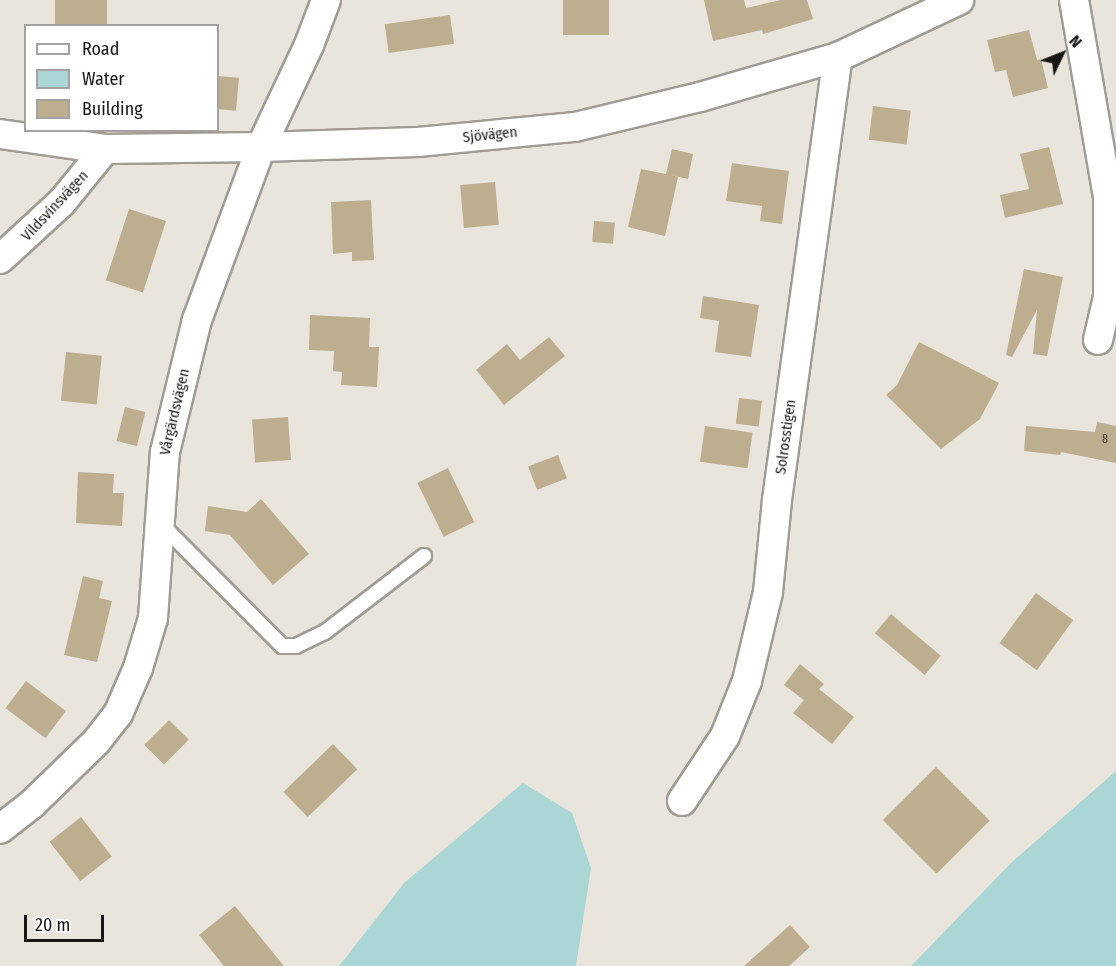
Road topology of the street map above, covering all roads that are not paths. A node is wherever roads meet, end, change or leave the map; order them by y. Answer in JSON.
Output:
{"nodes":[{"id":1,"x":326,"y":0,"type":"edge"},
{"id":2,"x":959,"y":0,"type":"edge"},
{"id":3,"x":1074,"y":0,"type":"edge"},
{"id":4,"x":838,"y":57,"type":"junction"},
{"id":5,"x":0,"y":134,"type":"edge"},
{"id":6,"x":261,"y":147,"type":"junction"},
{"id":7,"x":105,"y":149,"type":"junction"},
{"id":8,"x":0,"y":259,"type":"edge"},
{"id":9,"x":1098,"y":340,"type":"dead end"},
{"id":10,"x":159,"y":522,"type":"junction"},
{"id":11,"x":424,"y":556,"type":"dead end"},
{"id":12,"x":682,"y":801,"type":"dead end"},
{"id":13,"x":0,"y":829,"type":"edge"}],
"edges":[{"from":1,"to":6,"type":"street","name":"Vårgärdsvägen"},
{"from":2,"to":4,"type":"street","name":"Sjövägen"},
{"from":3,"to":9,"type":"street"},
{"from":4,"to":6,"type":"street","name":"Sjövägen"},
{"from":4,"to":12,"type":"street","name":"Solrosstigen"},
{"from":5,"to":7,"type":"street","name":"Sjövägen"},
{"from":6,"to":7,"type":"street","name":"Sjövägen"},
{"from":6,"to":10,"type":"street","name":"Vårgärdsvägen"},
{"from":7,"to":8,"type":"street","name":"Vildsvinsvägen"},
{"from":10,"to":11,"type":"lane"},
{"from":10,"to":13,"type":"street","name":"Vårgärdsvägen"}]}
